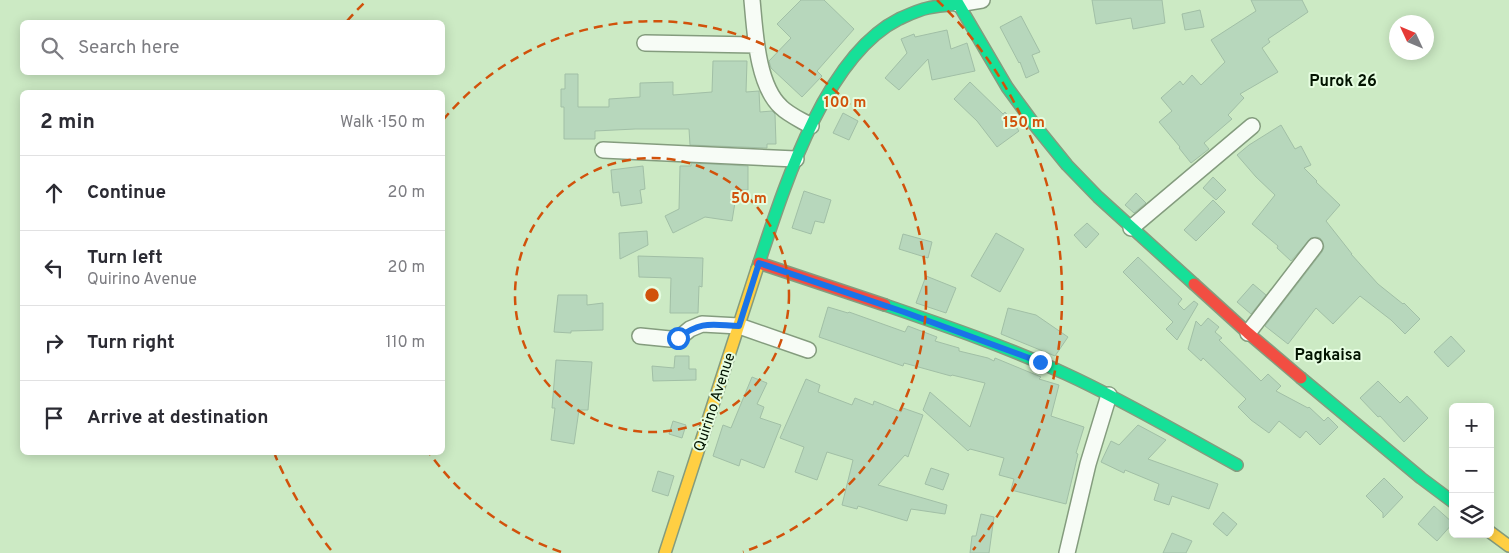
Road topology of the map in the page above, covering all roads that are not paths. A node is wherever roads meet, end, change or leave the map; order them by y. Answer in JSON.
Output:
{"nodes":[{"id":1,"x":752,"y":0,"type":"edge"},
{"id":2,"x":982,"y":0,"type":"edge"},
{"id":3,"x":957,"y":2,"type":"edge"},
{"id":4,"x":645,"y":44,"type":"dead end"},
{"id":5,"x":756,"y":45,"type":"junction"},
{"id":6,"x":811,"y":126,"type":"junction"},
{"id":7,"x":1252,"y":126,"type":"dead end"},
{"id":8,"x":603,"y":150,"type":"dead end"},
{"id":9,"x":796,"y":159,"type":"junction"},
{"id":10,"x":1131,"y":228,"type":"junction"},
{"id":11,"x":1315,"y":246,"type":"dead end"},
{"id":12,"x":759,"y":263,"type":"junction"},
{"id":13,"x":739,"y":326,"type":"junction"},
{"id":14,"x":1248,"y":333,"type":"junction"},
{"id":15,"x":640,"y":336,"type":"dead end"},
{"id":16,"x":808,"y":350,"type":"dead end"},
{"id":17,"x":1109,"y":395,"type":"junction"},
{"id":18,"x":1237,"y":465,"type":"dead end"},
{"id":19,"x":1449,"y":499,"type":"edge"},
{"id":20,"x":1494,"y":535,"type":"edge"},
{"id":21,"x":1509,"y":546,"type":"edge"},
{"id":22,"x":665,"y":553,"type":"edge"},
{"id":23,"x":1067,"y":553,"type":"edge"}],
"edges":[{"from":1,"to":5,"type":"street"},
{"from":2,"to":3,"type":"street","name":"Quirino Avenue"},
{"from":3,"to":6,"type":"street","name":"Quirino Avenue"},
{"from":3,"to":10,"type":"street"},
{"from":4,"to":5,"type":"street"},
{"from":5,"to":6,"type":"street"},
{"from":6,"to":9,"type":"street","name":"Quirino Avenue"},
{"from":7,"to":10,"type":"street"},
{"from":8,"to":9,"type":"street"},
{"from":9,"to":12,"type":"street","name":"Quirino Avenue"},
{"from":10,"to":14,"type":"street"},
{"from":11,"to":14,"type":"street"},
{"from":12,"to":13,"type":"street","name":"Quirino Avenue"},
{"from":12,"to":17,"type":"street"},
{"from":13,"to":15,"type":"street"},
{"from":13,"to":16,"type":"street"},
{"from":13,"to":22,"type":"street","name":"Quirino Avenue"},
{"from":14,"to":19,"type":"street"},
{"from":17,"to":18,"type":"street"},
{"from":17,"to":23,"type":"street"},
{"from":20,"to":21,"type":"street"}]}
